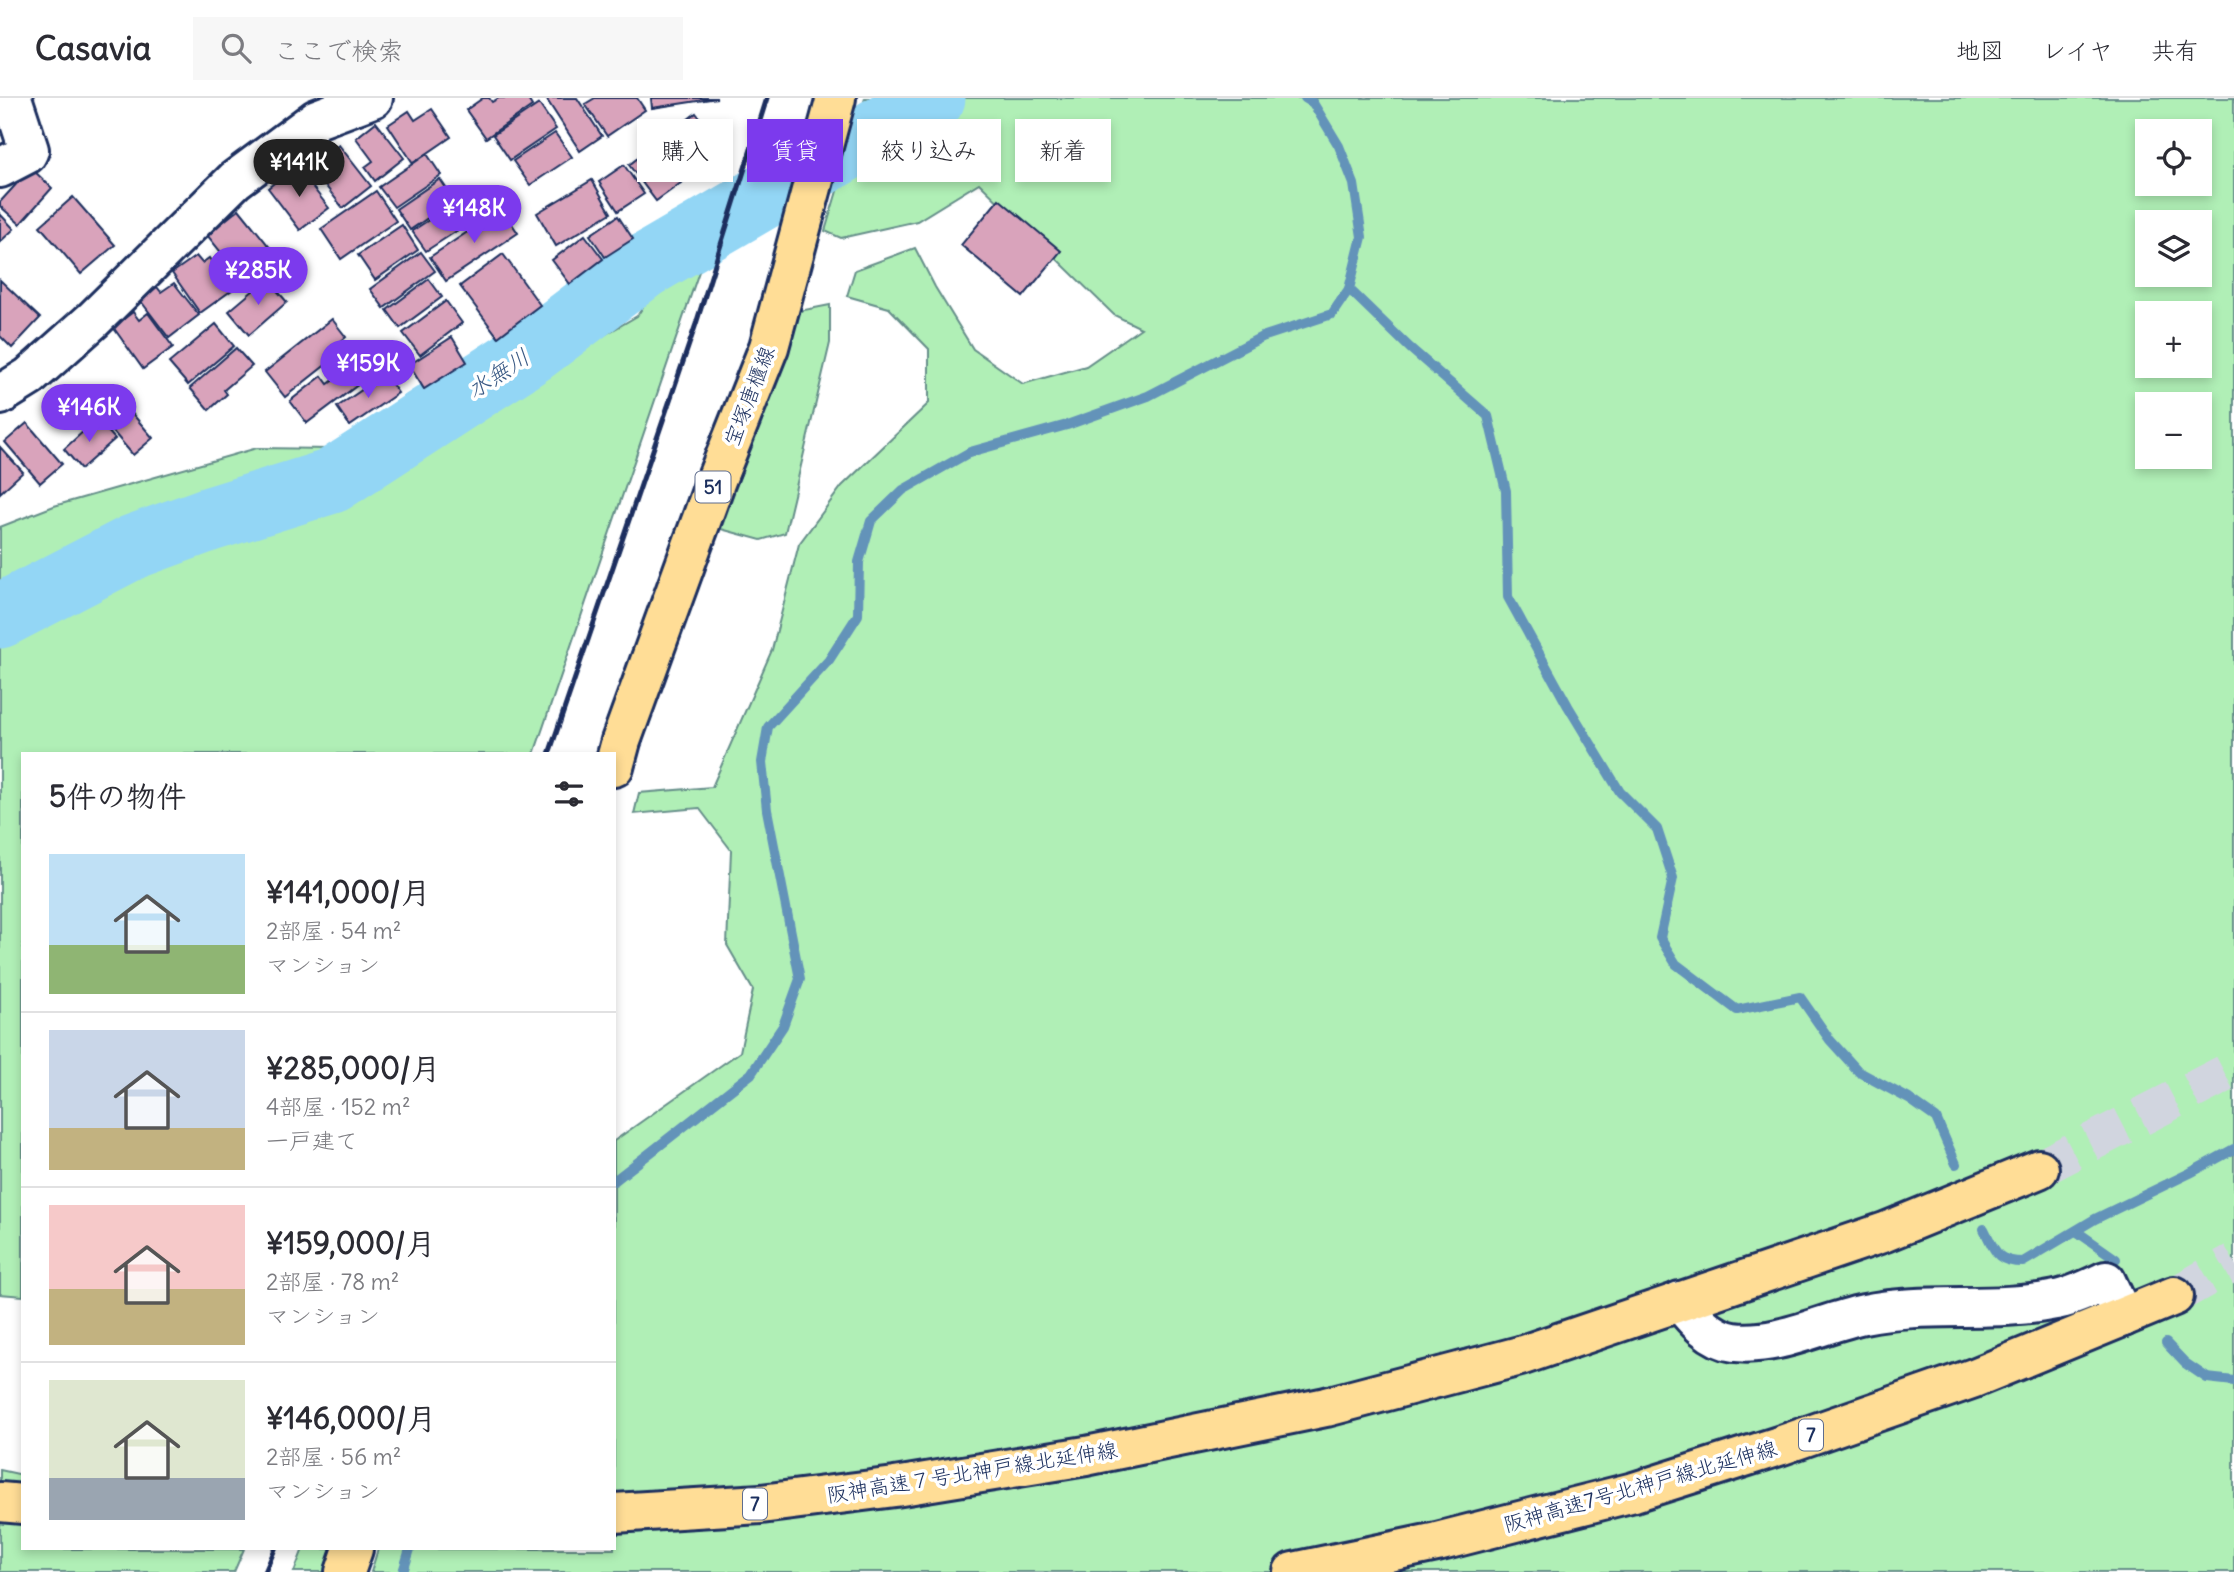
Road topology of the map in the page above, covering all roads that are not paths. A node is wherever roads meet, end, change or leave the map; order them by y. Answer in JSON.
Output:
{"nodes":[{"id":1,"x":12,"y":98,"type":"edge"},
{"id":2,"x":373,"y":98,"type":"edge"},
{"id":3,"x":835,"y":101,"type":"edge"},
{"id":4,"x":0,"y":168,"type":"edge"},
{"id":5,"x":0,"y":395,"type":"edge"},
{"id":6,"x":616,"y":760,"type":"edge"},
{"id":7,"x":2039,"y":1170,"type":"tunnel mouth"},
{"id":8,"x":2174,"y":1296,"type":"tunnel mouth"},
{"id":9,"x":1681,"y":1301,"type":"junction"},
{"id":10,"x":2123,"y":1317,"type":"junction"},
{"id":11,"x":0,"y":1502,"type":"edge"},
{"id":12,"x":21,"y":1504,"type":"edge"},
{"id":13,"x":616,"y":1513,"type":"edge"},
{"id":14,"x":353,"y":1550,"type":"edge"},
{"id":15,"x":345,"y":1572,"type":"edge"},
{"id":16,"x":1293,"y":1572,"type":"edge"}],
"edges":[{"from":1,"to":4,"type":"street"},
{"from":2,"to":5,"type":"street"},
{"from":3,"to":6,"type":"main road","name":"宝塚唐櫃線","number":"51"},
{"from":7,"to":9,"type":"main road","number":"7"},
{"from":8,"to":10,"type":"main road","name":"阪神高速7号北神戸線北延伸線","number":"7"},
{"from":9,"to":10,"type":"street"},
{"from":9,"to":13,"type":"main road","name":"阪神高速７号北神戸線北延伸線","number":"7"},
{"from":10,"to":16,"type":"main road","name":"阪神高速7号北神戸線北延伸線","number":"7"},
{"from":11,"to":12,"type":"main road"},
{"from":14,"to":15,"type":"main road"}]}
